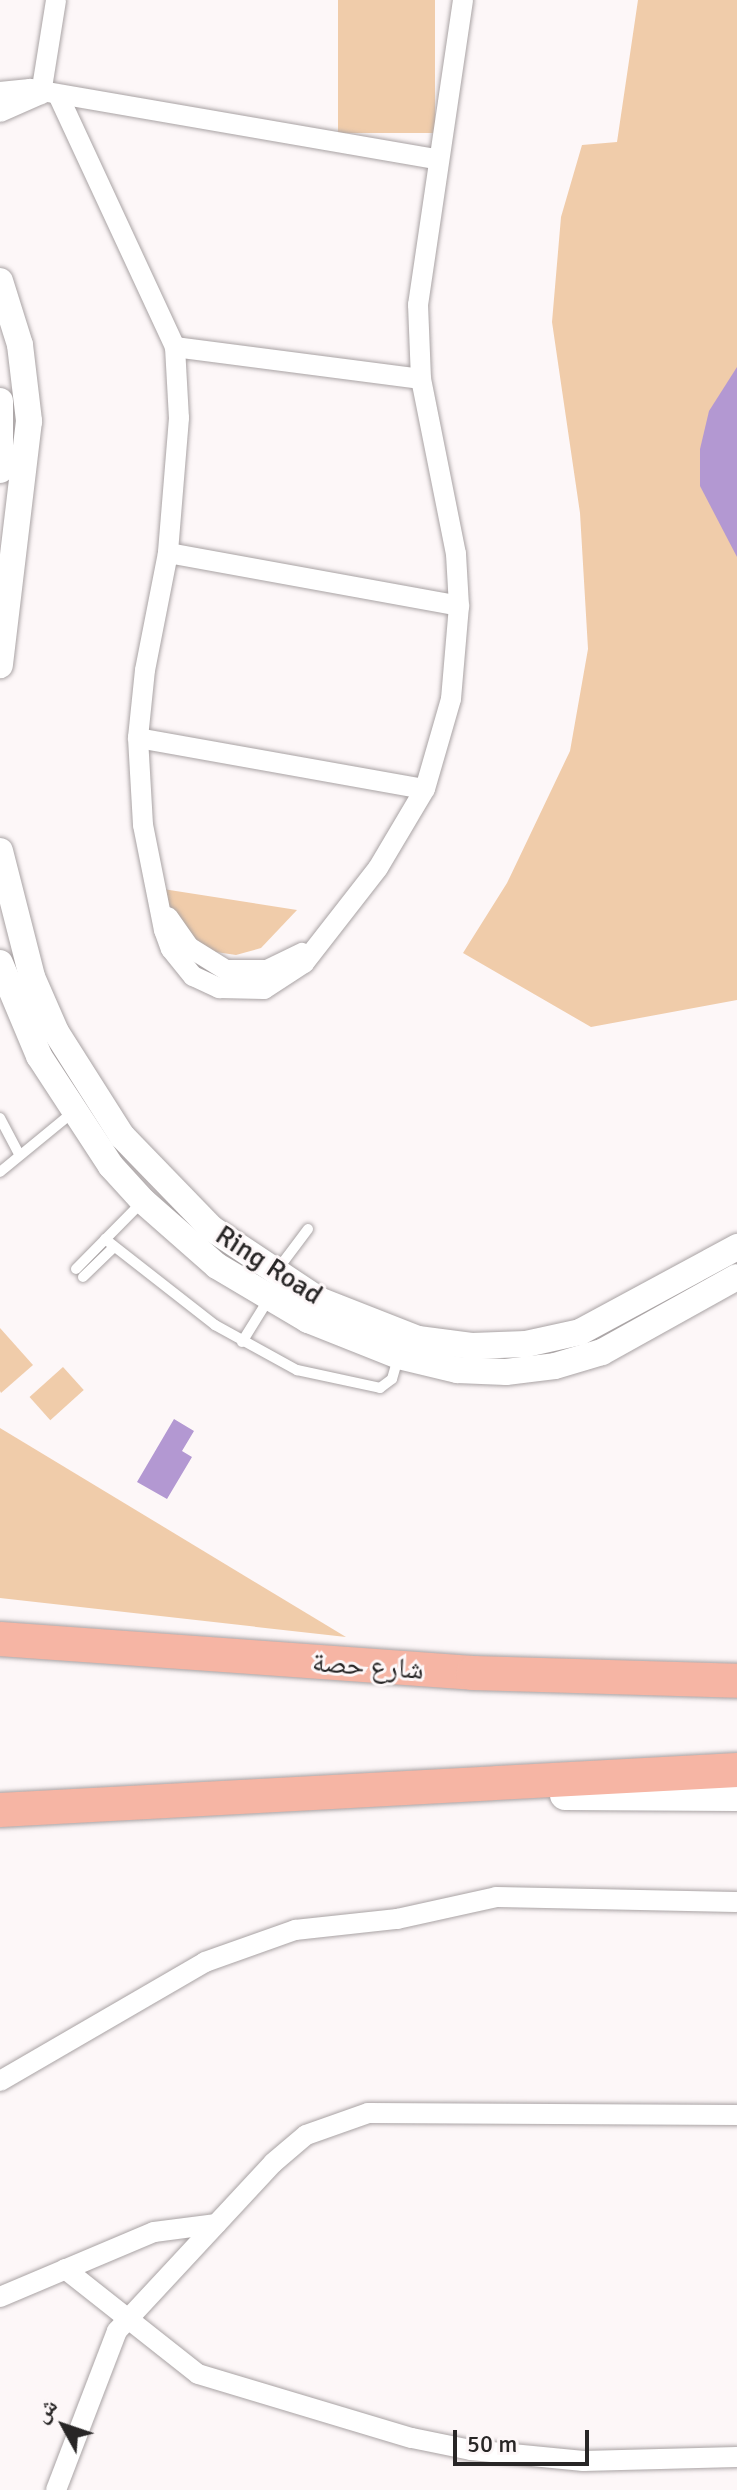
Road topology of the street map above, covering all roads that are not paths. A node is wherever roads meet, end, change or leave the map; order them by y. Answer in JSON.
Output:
{"nodes":[{"id":1,"x":56,"y":0,"type":"edge"},
{"id":2,"x":463,"y":0,"type":"edge"},
{"id":3,"x":0,"y":92,"type":"edge"},
{"id":4,"x":50,"y":96,"type":"junction"},
{"id":5,"x":0,"y":112,"type":"edge"},
{"id":6,"x":436,"y":159,"type":"junction"},
{"id":7,"x":0,"y":281,"type":"edge"},
{"id":8,"x":175,"y":347,"type":"junction"},
{"id":9,"x":421,"y":379,"type":"junction"},
{"id":10,"x":1,"y":415,"type":"edge"},
{"id":11,"x":0,"y":470,"type":"edge"},
{"id":12,"x":168,"y":553,"type":"junction"},
{"id":13,"x":459,"y":606,"type":"junction"},
{"id":14,"x":0,"y":665,"type":"edge"},
{"id":15,"x":138,"y":738,"type":"junction"},
{"id":16,"x":425,"y":789,"type":"junction"},
{"id":17,"x":0,"y":851,"type":"edge"},
{"id":18,"x":0,"y":963,"type":"edge"},
{"id":19,"x":73,"y":1112,"type":"junction"},
{"id":20,"x":0,"y":1118,"type":"edge"},
{"id":21,"x":19,"y":1154,"type":"junction"},
{"id":22,"x":0,"y":1172,"type":"edge"},
{"id":23,"x":143,"y":1201,"type":"junction"},
{"id":24,"x":308,"y":1229,"type":"dead end"},
{"id":25,"x":110,"y":1243,"type":"junction"},
{"id":26,"x":737,"y":1247,"type":"edge"},
{"id":27,"x":80,"y":1273,"type":"dead end"},
{"id":28,"x":274,"y":1274,"type":"junction"},
{"id":29,"x":737,"y":1277,"type":"edge"},
{"id":30,"x":268,"y":1300,"type":"junction"},
{"id":31,"x":242,"y":1342,"type":"junction"},
{"id":32,"x":399,"y":1356,"type":"junction"},
{"id":33,"x":0,"y":1639,"type":"edge"},
{"id":34,"x":737,"y":1681,"type":"edge"},
{"id":35,"x":737,"y":1770,"type":"edge"},
{"id":36,"x":336,"y":1790,"type":"junction"},
{"id":37,"x":737,"y":1796,"type":"edge"},
{"id":38,"x":0,"y":1810,"type":"edge"},
{"id":39,"x":737,"y":1902,"type":"edge"},
{"id":40,"x":0,"y":2081,"type":"edge"},
{"id":41,"x":737,"y":2115,"type":"edge"},
{"id":42,"x":216,"y":2224,"type":"junction"},
{"id":43,"x":65,"y":2269,"type":"junction"},
{"id":44,"x":0,"y":2297,"type":"edge"},
{"id":45,"x":126,"y":2320,"type":"junction"},
{"id":46,"x":737,"y":2457,"type":"edge"},
{"id":47,"x":56,"y":2490,"type":"edge"}],
"edges":[{"from":1,"to":4,"type":"street"},
{"from":2,"to":6,"type":"street"},
{"from":3,"to":4,"type":"street"},
{"from":4,"to":5,"type":"street"},
{"from":4,"to":6,"type":"street"},
{"from":4,"to":8,"type":"street"},
{"from":6,"to":9,"type":"street"},
{"from":7,"to":14,"type":"street"},
{"from":8,"to":9,"type":"street"},
{"from":8,"to":12,"type":"street"},
{"from":9,"to":13,"type":"street"},
{"from":10,"to":11,"type":"street"},
{"from":12,"to":13,"type":"street"},
{"from":12,"to":15,"type":"street"},
{"from":13,"to":16,"type":"street"},
{"from":15,"to":16,"type":"street"},
{"from":15,"to":16,"type":"street"},
{"from":17,"to":28,"type":"street","name":"Ring Road"},
{"from":18,"to":19,"type":"street","name":"Ring Road"},
{"from":19,"to":21,"type":"lane"},
{"from":19,"to":23,"type":"street","name":"Ring Road"},
{"from":20,"to":21,"type":"lane"},
{"from":21,"to":22,"type":"lane"},
{"from":23,"to":25,"type":"lane"},
{"from":23,"to":30,"type":"street","name":"Ring Road"},
{"from":24,"to":28,"type":"lane"},
{"from":25,"to":27,"type":"lane"},
{"from":25,"to":31,"type":"lane"},
{"from":26,"to":28,"type":"street","name":"Ring Road"},
{"from":29,"to":32,"type":"street","name":"Ring Road"},
{"from":30,"to":31,"type":"lane"},
{"from":30,"to":32,"type":"street","name":"Ring Road"},
{"from":31,"to":32,"type":"lane"},
{"from":33,"to":34,"type":"main road","name":"شارع حصة"},
{"from":35,"to":36,"type":"main road"},
{"from":36,"to":37,"type":"main road"},
{"from":36,"to":38,"type":"main road"},
{"from":39,"to":40,"type":"street"},
{"from":41,"to":42,"type":"street"},
{"from":42,"to":43,"type":"street"},
{"from":42,"to":45,"type":"street"},
{"from":43,"to":44,"type":"street"},
{"from":43,"to":45,"type":"street"},
{"from":45,"to":46,"type":"street"},
{"from":45,"to":47,"type":"street"}]}
